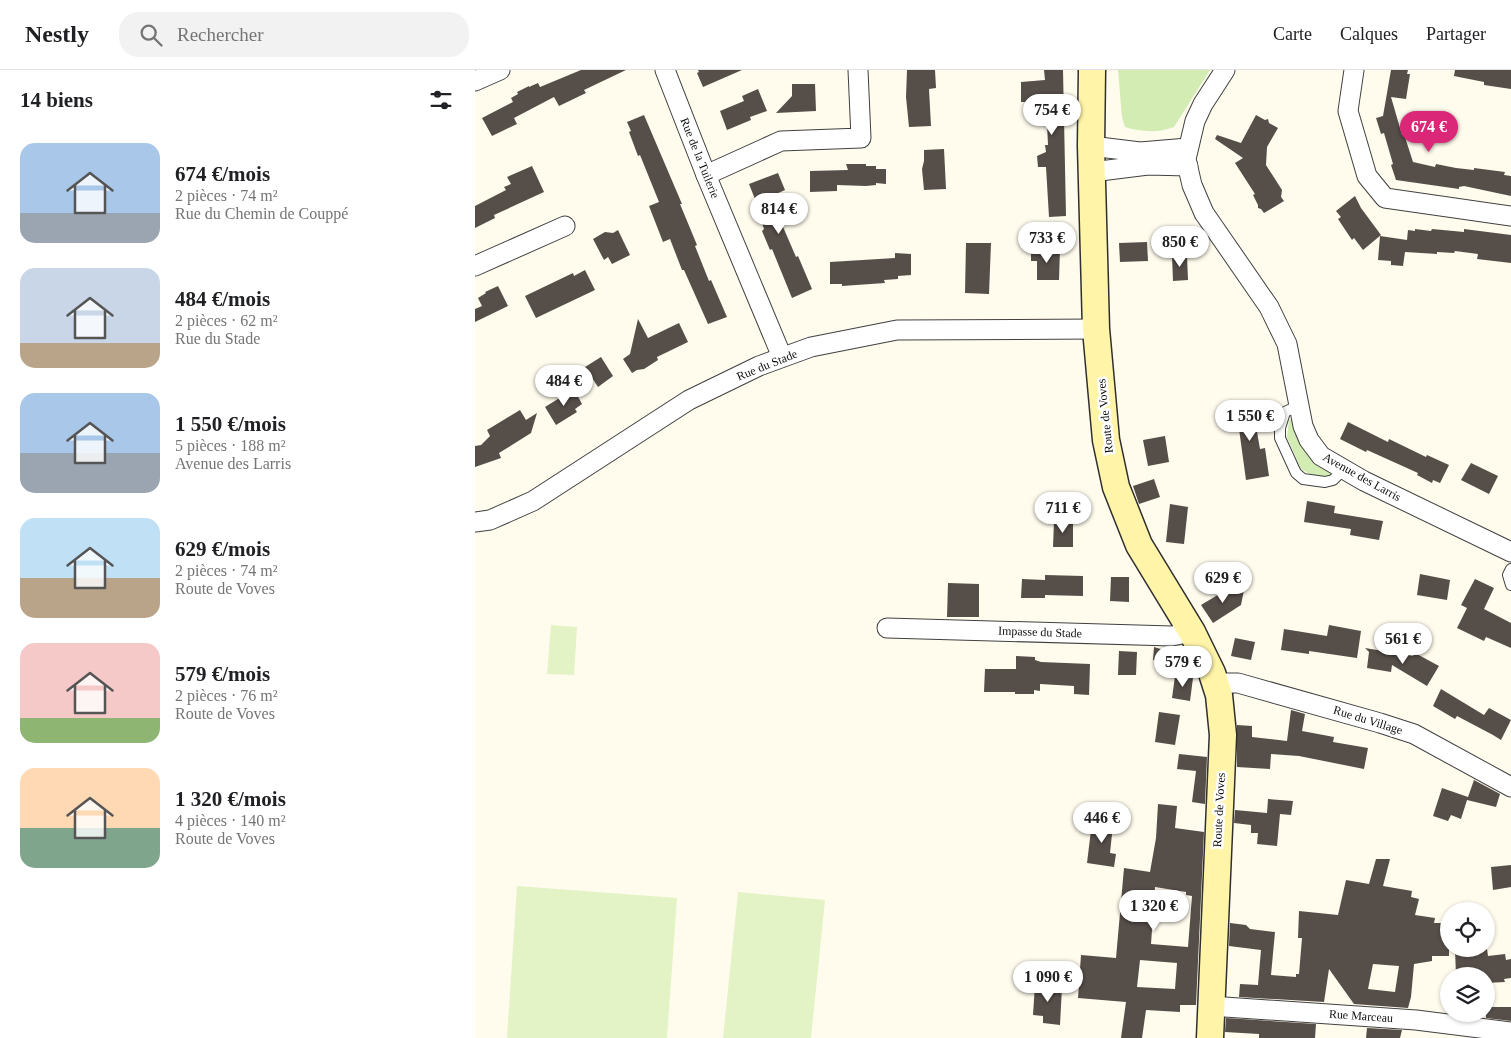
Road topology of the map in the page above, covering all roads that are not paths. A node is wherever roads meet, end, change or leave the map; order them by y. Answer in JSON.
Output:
{"nodes":[{"id":1,"x":500,"y":70,"type":"edge"},
{"id":2,"x":665,"y":70,"type":"edge"},
{"id":3,"x":859,"y":70,"type":"edge"},
{"id":4,"x":1091,"y":70,"type":"edge"},
{"id":5,"x":1225,"y":70,"type":"edge"},
{"id":6,"x":1354,"y":70,"type":"edge"},
{"id":7,"x":475,"y":81,"type":"edge"},
{"id":8,"x":1091,"y":146,"type":"junction"},
{"id":9,"x":1187,"y":158,"type":"junction"},
{"id":10,"x":1092,"y":172,"type":"junction"},
{"id":11,"x":706,"y":175,"type":"junction"},
{"id":12,"x":1511,"y":216,"type":"edge"},
{"id":13,"x":565,"y":226,"type":"dead end"},
{"id":14,"x":475,"y":266,"type":"edge"},
{"id":15,"x":1096,"y":329,"type":"junction"},
{"id":16,"x":782,"y":357,"type":"junction"},
{"id":17,"x":1299,"y":405,"type":"junction"},
{"id":18,"x":1343,"y":470,"type":"junction"},
{"id":19,"x":475,"y":522,"type":"edge"},
{"id":20,"x":1511,"y":552,"type":"edge"},
{"id":21,"x":1511,"y":569,"type":"edge"},
{"id":22,"x":1511,"y":585,"type":"edge"},
{"id":23,"x":887,"y":628,"type":"dead end"},
{"id":24,"x":1192,"y":632,"type":"junction"},
{"id":25,"x":1215,"y":683,"type":"junction"},
{"id":26,"x":1511,"y":787,"type":"edge"},
{"id":27,"x":1210,"y":1006,"type":"junction"},
{"id":28,"x":1511,"y":1032,"type":"edge"},
{"id":29,"x":1210,"y":1038,"type":"edge"}],
"edges":[{"from":1,"to":7,"type":"street"},
{"from":2,"to":11,"type":"street","name":"Rue de la Tuilerie"},
{"from":3,"to":11,"type":"street"},
{"from":4,"to":8,"type":"street","name":"Route de Voves"},
{"from":5,"to":9,"type":"street"},
{"from":6,"to":12,"type":"street"},
{"from":8,"to":9,"type":"street"},
{"from":8,"to":10,"type":"street","name":"Route de Voves"},
{"from":9,"to":10,"type":"street"},
{"from":9,"to":17,"type":"street","name":"Avenue des Larris"},
{"from":10,"to":15,"type":"street","name":"Route de Voves"},
{"from":11,"to":16,"type":"street","name":"Rue de la Tuilerie"},
{"from":13,"to":14,"type":"street"},
{"from":15,"to":16,"type":"street","name":"Rue du Stade"},
{"from":15,"to":24,"type":"street","name":"Route de Voves"},
{"from":16,"to":19,"type":"street","name":"Rue du Stade"},
{"from":17,"to":18,"type":"street","name":"Avenue des Larris"},
{"from":17,"to":18,"type":"lane"},
{"from":18,"to":20,"type":"street","name":"Avenue des Larris"},
{"from":21,"to":22,"type":"lane"},
{"from":23,"to":24,"type":"street","name":"Impasse du Stade"},
{"from":24,"to":25,"type":"street","name":"Route de Voves"},
{"from":25,"to":26,"type":"street","name":"Rue du Village"},
{"from":25,"to":27,"type":"street","name":"Route de Voves"},
{"from":27,"to":28,"type":"street","name":"Rue Marceau"},
{"from":27,"to":29,"type":"street","name":"Route de Voves"}]}
